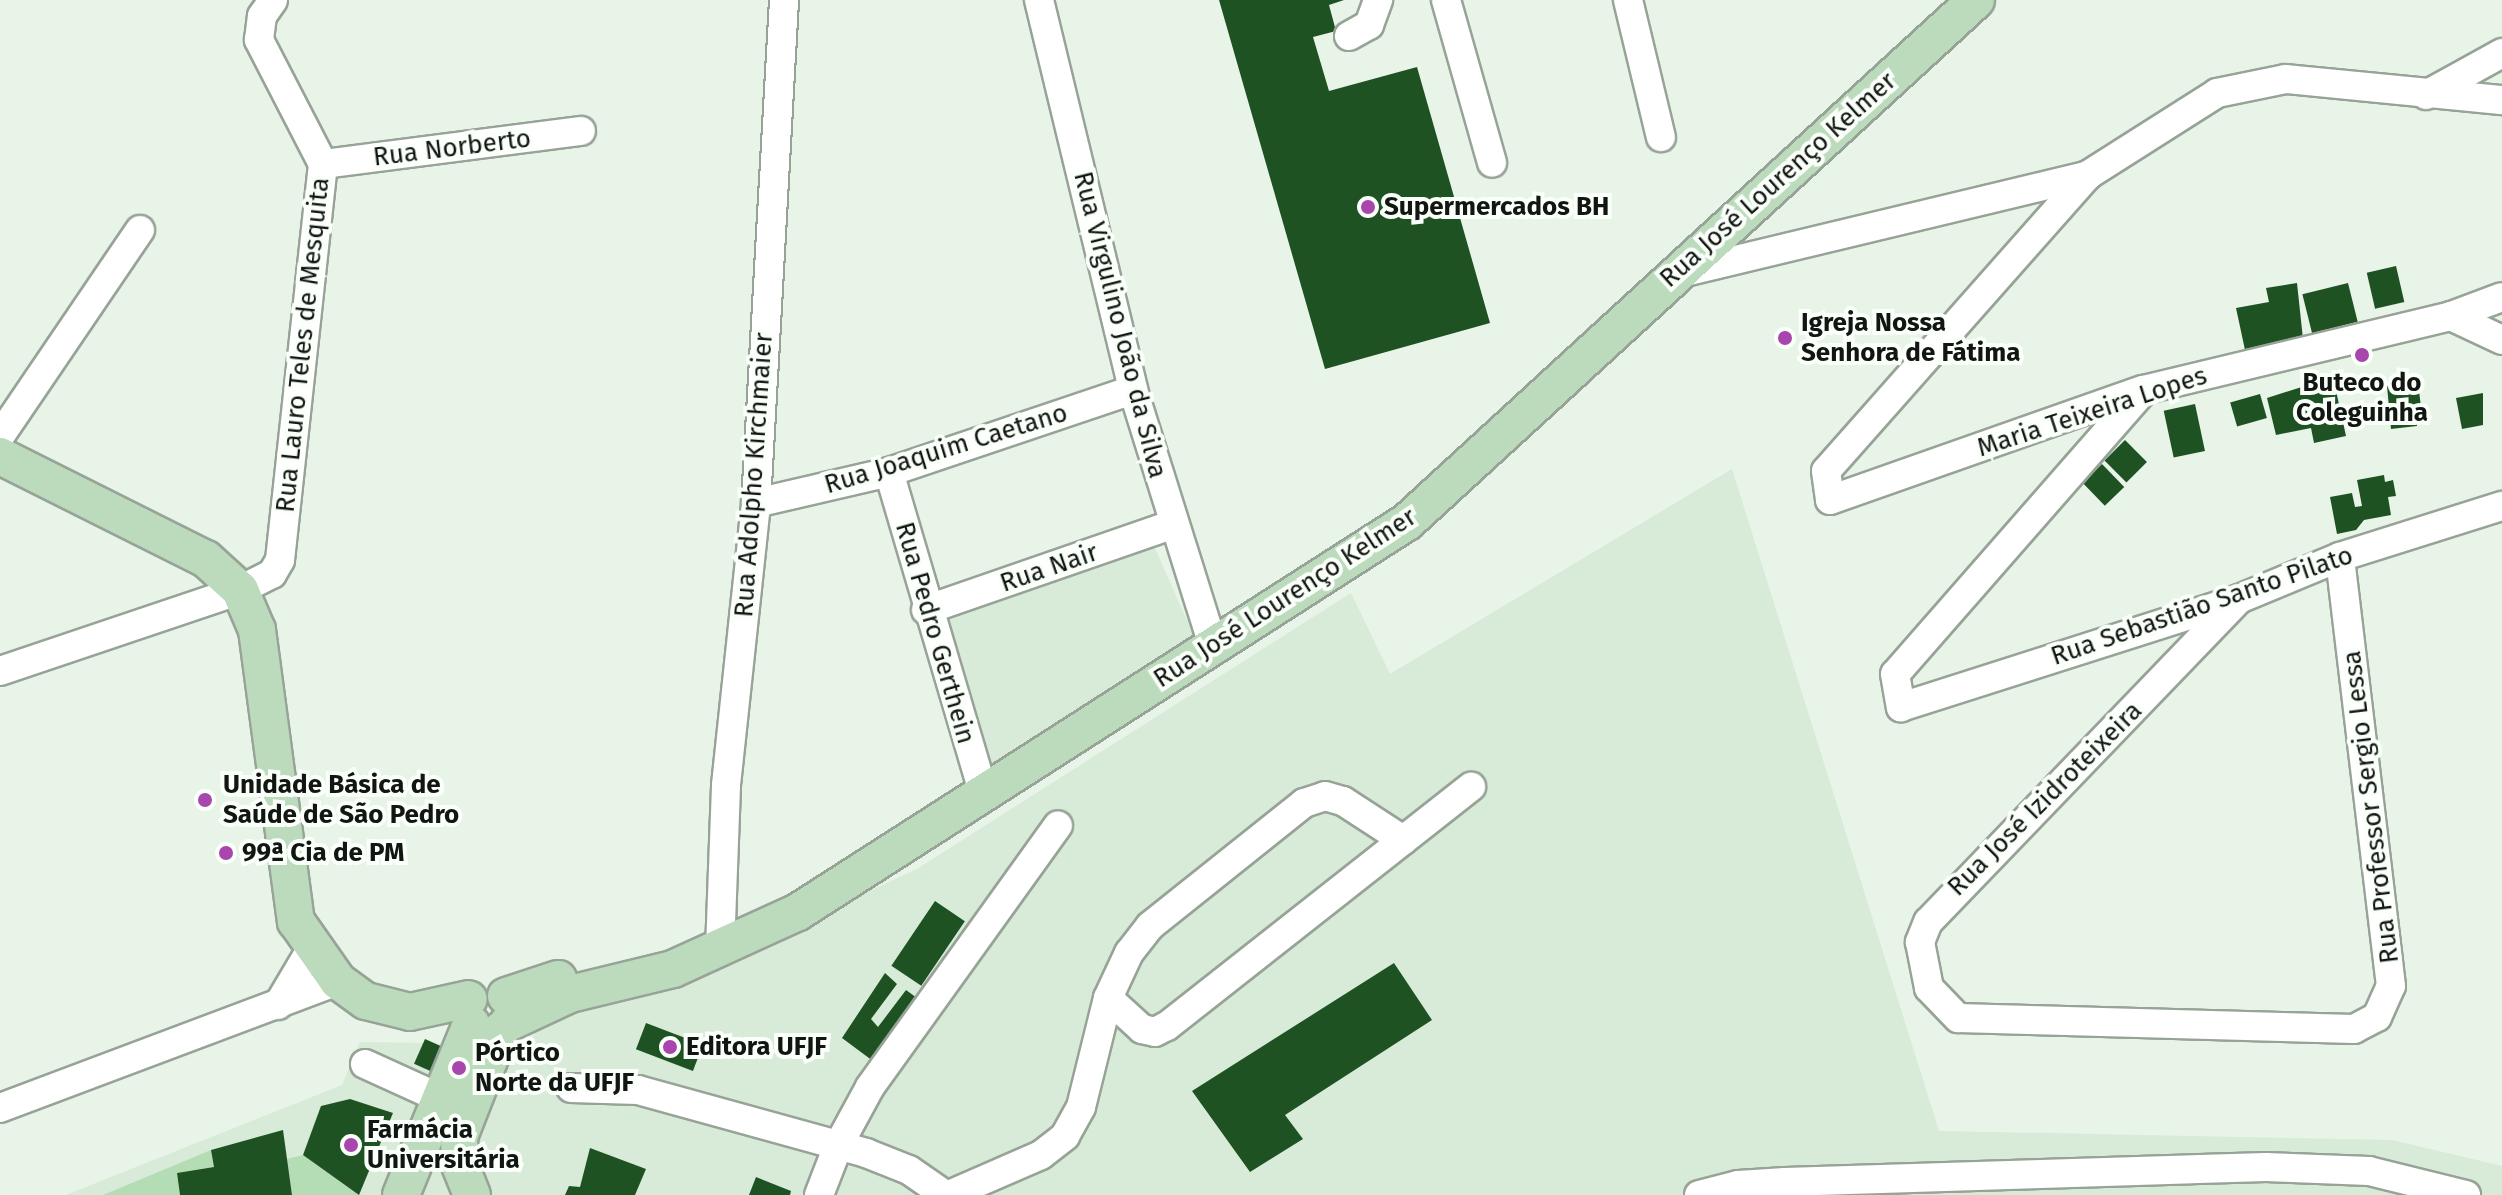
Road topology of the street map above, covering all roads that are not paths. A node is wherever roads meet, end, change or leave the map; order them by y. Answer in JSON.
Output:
{"nodes":[{"id":1,"x":273,"y":0,"type":"edge"},
{"id":2,"x":784,"y":0,"type":"edge"},
{"id":3,"x":1039,"y":0,"type":"edge"},
{"id":4,"x":1378,"y":0,"type":"edge"},
{"id":5,"x":1446,"y":0,"type":"edge"},
{"id":6,"x":1628,"y":0,"type":"edge"},
{"id":7,"x":1976,"y":0,"type":"edge"},
{"id":8,"x":1349,"y":36,"type":"dead end"},
{"id":9,"x":2502,"y":53,"type":"edge"},
{"id":10,"x":2426,"y":95,"type":"junction"},
{"id":11,"x":2502,"y":100,"type":"edge"},
{"id":12,"x":581,"y":131,"type":"dead end"},
{"id":13,"x":1661,"y":137,"type":"dead end"},
{"id":14,"x":1492,"y":163,"type":"dead end"},
{"id":15,"x":323,"y":164,"type":"junction"},
{"id":16,"x":2088,"y":175,"type":"junction"},
{"id":17,"x":140,"y":230,"type":"dead end"},
{"id":18,"x":1674,"y":274,"type":"junction"},
{"id":19,"x":2502,"y":297,"type":"edge"},
{"id":20,"x":2451,"y":316,"type":"junction"},
{"id":21,"x":2502,"y":340,"type":"edge"},
{"id":22,"x":1133,"y":390,"type":"junction"},
{"id":23,"x":2143,"y":390,"type":"junction"},
{"id":24,"x":0,"y":436,"type":"edge"},
{"id":25,"x":0,"y":456,"type":"edge"},
{"id":26,"x":889,"y":472,"type":"junction"},
{"id":27,"x":756,"y":503,"type":"junction"},
{"id":28,"x":2502,"y":506,"type":"edge"},
{"id":29,"x":1172,"y":525,"type":"junction"},
{"id":30,"x":2340,"y":557,"type":"junction"},
{"id":31,"x":240,"y":590,"type":"junction"},
{"id":32,"x":2239,"y":599,"type":"junction"},
{"id":33,"x":926,"y":610,"type":"junction"},
{"id":34,"x":1213,"y":646,"type":"junction"},
{"id":35,"x":0,"y":671,"type":"edge"},
{"id":36,"x":1471,"y":787,"type":"dead end"},
{"id":37,"x":984,"y":794,"type":"junction"},
{"id":38,"x":1058,"y":825,"type":"dead end"},
{"id":39,"x":1403,"y":840,"type":"junction"},
{"id":40,"x":313,"y":946,"type":"junction"},
{"id":41,"x":716,"y":952,"type":"junction"},
{"id":42,"x":338,"y":981,"type":"junction"},
{"id":43,"x":1108,"y":998,"type":"junction"},
{"id":44,"x":278,"y":1005,"type":"junction"},
{"id":45,"x":479,"y":1014,"type":"junction"},
{"id":46,"x":1958,"y":1018,"type":"joint"},
{"id":47,"x":365,"y":1064,"type":"dead end"},
{"id":48,"x":571,"y":1088,"type":"dead end"},
{"id":49,"x":429,"y":1093,"type":"dead end"},
{"id":50,"x":0,"y":1108,"type":"edge"},
{"id":51,"x":838,"y":1146,"type":"junction"},
{"id":52,"x":1939,"y":1186,"type":"edge"},
{"id":53,"x":1777,"y":1189,"type":"edge"},
{"id":54,"x":401,"y":1195,"type":"edge"},
{"id":55,"x":472,"y":1195,"type":"edge"},
{"id":56,"x":819,"y":1195,"type":"edge"},
{"id":57,"x":947,"y":1195,"type":"edge"},
{"id":58,"x":1699,"y":1195,"type":"edge"},
{"id":59,"x":2466,"y":1195,"type":"edge"}],
"edges":[{"from":1,"to":15,"type":"street","name":"Rua Lauro Teles de Mesquita"},
{"from":2,"to":27,"type":"street","name":"Rua Adolpho Kirchmaier"},
{"from":3,"to":22,"type":"street","name":"Rua Virgulino João da Silva"},
{"from":4,"to":8,"type":"street"},
{"from":5,"to":14,"type":"street"},
{"from":6,"to":13,"type":"street"},
{"from":7,"to":18,"type":"main road","name":"Rua José Lourenço Kelmer"},
{"from":9,"to":10,"type":"street"},
{"from":10,"to":11,"type":"street"},
{"from":10,"to":16,"type":"street"},
{"from":12,"to":15,"type":"street","name":"Rua Norberto"},
{"from":15,"to":31,"type":"street","name":"Rua Lauro Teles de Mesquita"},
{"from":16,"to":18,"type":"street"},
{"from":16,"to":23,"type":"street","name":"Maria Teixeira Lopes"},
{"from":17,"to":24,"type":"street"},
{"from":18,"to":34,"type":"main road","name":"Rua José Lourenço Kelmer"},
{"from":19,"to":20,"type":"street","name":"Maria Teixeira Lopes"},
{"from":20,"to":21,"type":"street"},
{"from":20,"to":23,"type":"street","name":"Maria Teixeira Lopes"},
{"from":22,"to":26,"type":"street","name":"Rua Joaquim Caetano"},
{"from":22,"to":29,"type":"street","name":"Rua Virgulino João da Silva"},
{"from":23,"to":32,"type":"street","name":"Rua Sebastião Santo Pilato"},
{"from":25,"to":31,"type":"main road"},
{"from":26,"to":27,"type":"street","name":"Rua Joaquim Caetano"},
{"from":26,"to":33,"type":"street","name":"Rua Pedro Gerthein"},
{"from":27,"to":41,"type":"street","name":"Rua Adolpho Kirchmaier"},
{"from":28,"to":30,"type":"street","name":"Rua Sebastião Santo Pilato"},
{"from":29,"to":33,"type":"street","name":"Rua Nair"},
{"from":29,"to":34,"type":"street","name":"Rua Virgulino João da Silva"},
{"from":30,"to":32,"type":"street","name":"Rua Sebastião Santo Pilato"},
{"from":30,"to":46,"type":"street","name":"Rua Professor Sergio Lessa"},
{"from":31,"to":35,"type":"street","name":"Rua Lauro Teles de Mesquita"},
{"from":31,"to":40,"type":"main road"},
{"from":32,"to":46,"type":"street","name":"Rua José Izidroteixeira"},
{"from":33,"to":37,"type":"street","name":"Rua Pedro Gerthein"},
{"from":34,"to":37,"type":"main road","name":"Rua José Lourenço Kelmer"},
{"from":36,"to":39,"type":"street"},
{"from":37,"to":41,"type":"main road","name":"Rua José Lourenço Kelmer"},
{"from":38,"to":51,"type":"street"},
{"from":39,"to":43,"type":"street"},
{"from":39,"to":43,"type":"street"},
{"from":40,"to":42,"type":"main road"},
{"from":40,"to":44,"type":"street"},
{"from":41,"to":45,"type":"main road","name":"Rua José Lourenço Kelmer"},
{"from":42,"to":44,"type":"street"},
{"from":42,"to":45,"type":"main road","name":"Rua José Lourenço Kelmer"},
{"from":43,"to":57,"type":"street"},
{"from":44,"to":50,"type":"street"},
{"from":45,"to":54,"type":"main road"},
{"from":45,"to":55,"type":"main road"},
{"from":47,"to":49,"type":"street"},
{"from":48,"to":51,"type":"street"},
{"from":51,"to":56,"type":"street"},
{"from":51,"to":57,"type":"street"},
{"from":52,"to":53,"type":"street"},
{"from":52,"to":59,"type":"street"},
{"from":53,"to":58,"type":"street"}]}
